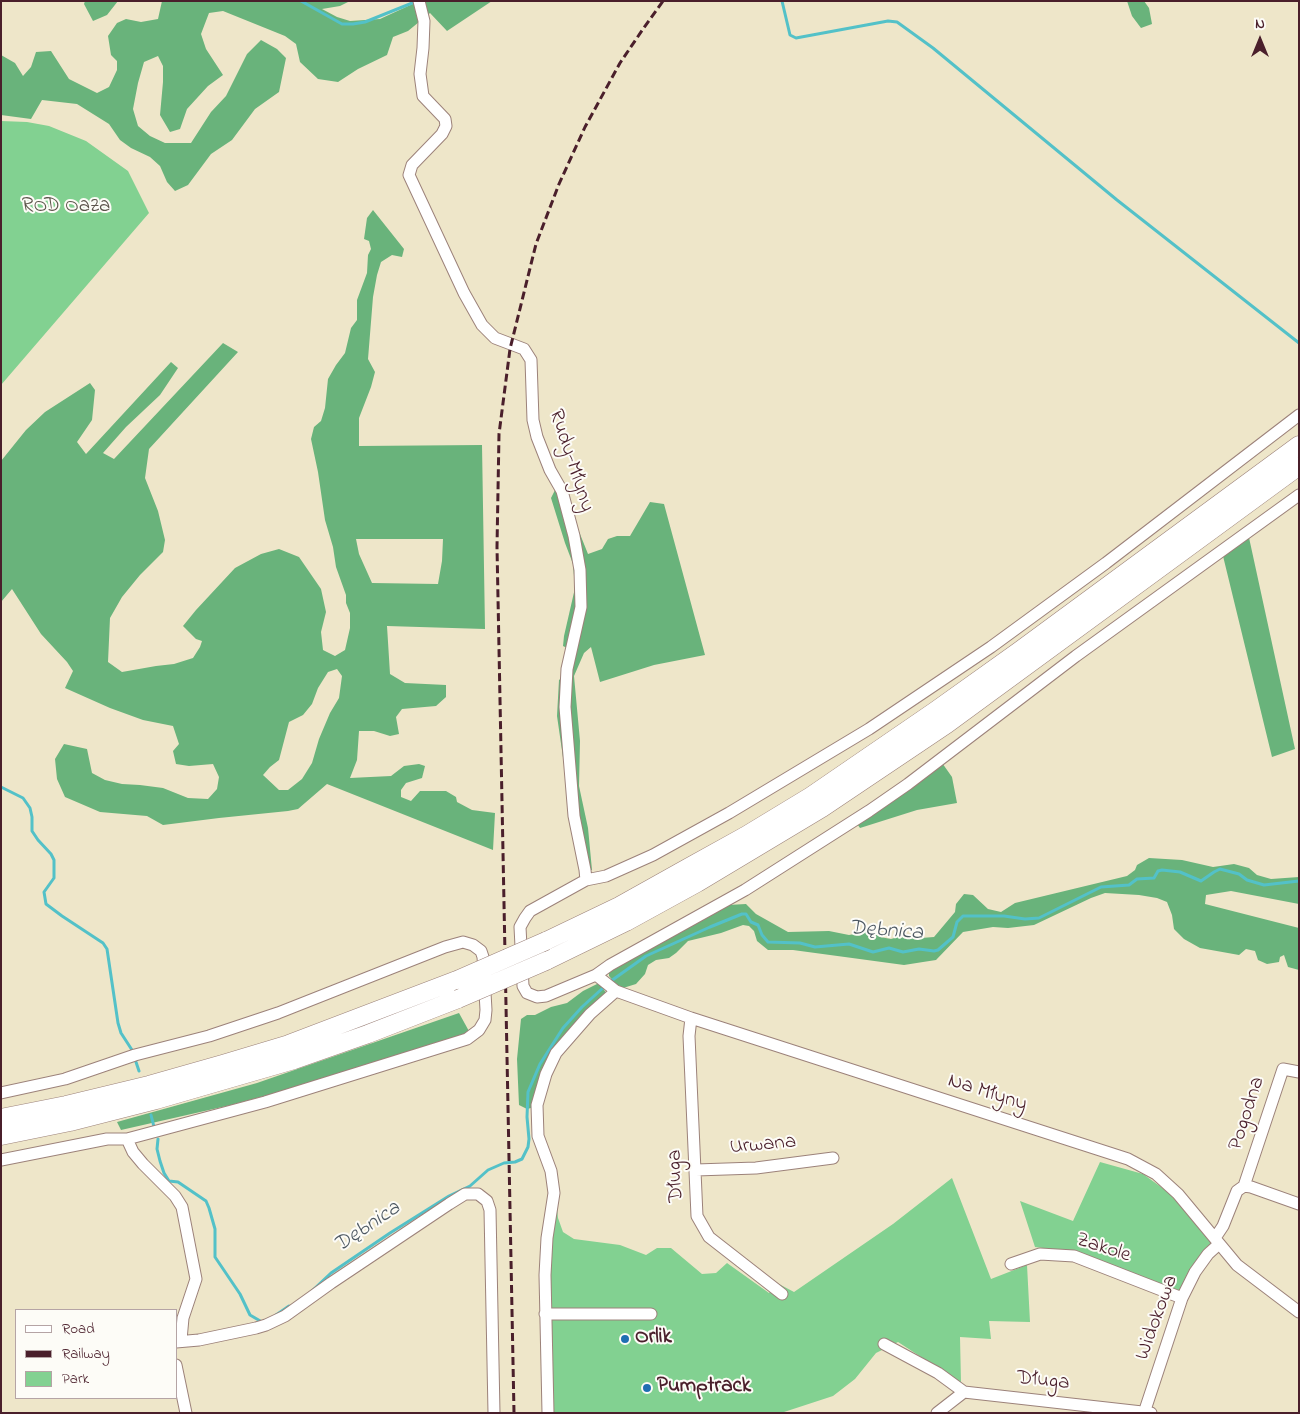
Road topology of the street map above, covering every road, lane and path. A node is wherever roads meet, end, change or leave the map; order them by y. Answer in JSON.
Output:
{"nodes":[{"id":1,"x":419,"y":1,"type":"edge"},
{"id":2,"x":1299,"y":415,"type":"edge"},
{"id":3,"x":1299,"y":445,"type":"edge"},
{"id":4,"x":1299,"y":466,"type":"edge"},
{"id":5,"x":1299,"y":495,"type":"edge"},
{"id":6,"x":586,"y":880,"type":"junction"},
{"id":7,"x":596,"y":975,"type":"junction"},
{"id":8,"x":616,"y":991,"type":"junction"},
{"id":9,"x":691,"y":1018,"type":"junction"},
{"id":10,"x":1299,"y":1072,"type":"edge"},
{"id":11,"x":1,"y":1093,"type":"edge"},
{"id":12,"x":1,"y":1118,"type":"edge"},
{"id":13,"x":1,"y":1136,"type":"edge"},
{"id":14,"x":127,"y":1139,"type":"junction"},
{"id":15,"x":834,"y":1158,"type":"dead end"},
{"id":16,"x":1,"y":1160,"type":"edge"},
{"id":17,"x":696,"y":1170,"type":"junction"},
{"id":18,"x":1244,"y":1186,"type":"junction"},
{"id":19,"x":1299,"y":1204,"type":"edge"},
{"id":20,"x":1217,"y":1241,"type":"junction"},
{"id":21,"x":1011,"y":1264,"type":"dead end"},
{"id":22,"x":782,"y":1294,"type":"dead end"},
{"id":23,"x":1182,"y":1298,"type":"junction"},
{"id":24,"x":1299,"y":1312,"type":"edge"},
{"id":25,"x":545,"y":1314,"type":"junction"},
{"id":26,"x":651,"y":1314,"type":"dead end"},
{"id":27,"x":179,"y":1341,"type":"edge"},
{"id":28,"x":884,"y":1344,"type":"dead end"},
{"id":29,"x":178,"y":1375,"type":"edge"},
{"id":30,"x":964,"y":1392,"type":"junction"},
{"id":31,"x":1147,"y":1412,"type":"edge"},
{"id":32,"x":186,"y":1413,"type":"edge"},
{"id":33,"x":494,"y":1413,"type":"edge"},
{"id":34,"x":548,"y":1413,"type":"edge"},
{"id":35,"x":937,"y":1413,"type":"edge"}],
"edges":[{"from":1,"to":6,"type":"street","name":"Rudy-Młyny"},
{"from":2,"to":6,"type":"street"},
{"from":3,"to":12,"type":"main road","bridge":true},
{"from":4,"to":13,"type":"main road","bridge":true},
{"from":5,"to":7,"type":"street"},
{"from":6,"to":7,"type":"street"},
{"from":7,"to":8,"type":"street"},
{"from":8,"to":9,"type":"street","name":"Na Młyny"},
{"from":8,"to":25,"type":"street"},
{"from":9,"to":17,"type":"street","name":"Długa"},
{"from":9,"to":20,"type":"street","name":"Na Młyny"},
{"from":10,"to":18,"type":"street","name":"Pogodna"},
{"from":11,"to":14,"type":"street"},
{"from":14,"to":16,"type":"street"},
{"from":14,"to":27,"type":"street"},
{"from":15,"to":17,"type":"street","name":"Urwana"},
{"from":17,"to":22,"type":"street","name":"Długa"},
{"from":18,"to":19,"type":"street"},
{"from":18,"to":20,"type":"street","name":"Widokowa"},
{"from":20,"to":23,"type":"street","name":"Widokowa"},
{"from":20,"to":24,"type":"street","name":"Na Młyny"},
{"from":21,"to":23,"type":"street","name":"Zakole"},
{"from":23,"to":31,"type":"street","name":"Widokowa"},
{"from":25,"to":26,"type":"street"},
{"from":25,"to":34,"type":"street"},
{"from":27,"to":33,"type":"street"},
{"from":28,"to":30,"type":"street"},
{"from":29,"to":32,"type":"street"},
{"from":30,"to":31,"type":"street","name":"Długa"},
{"from":30,"to":35,"type":"street"}]}
